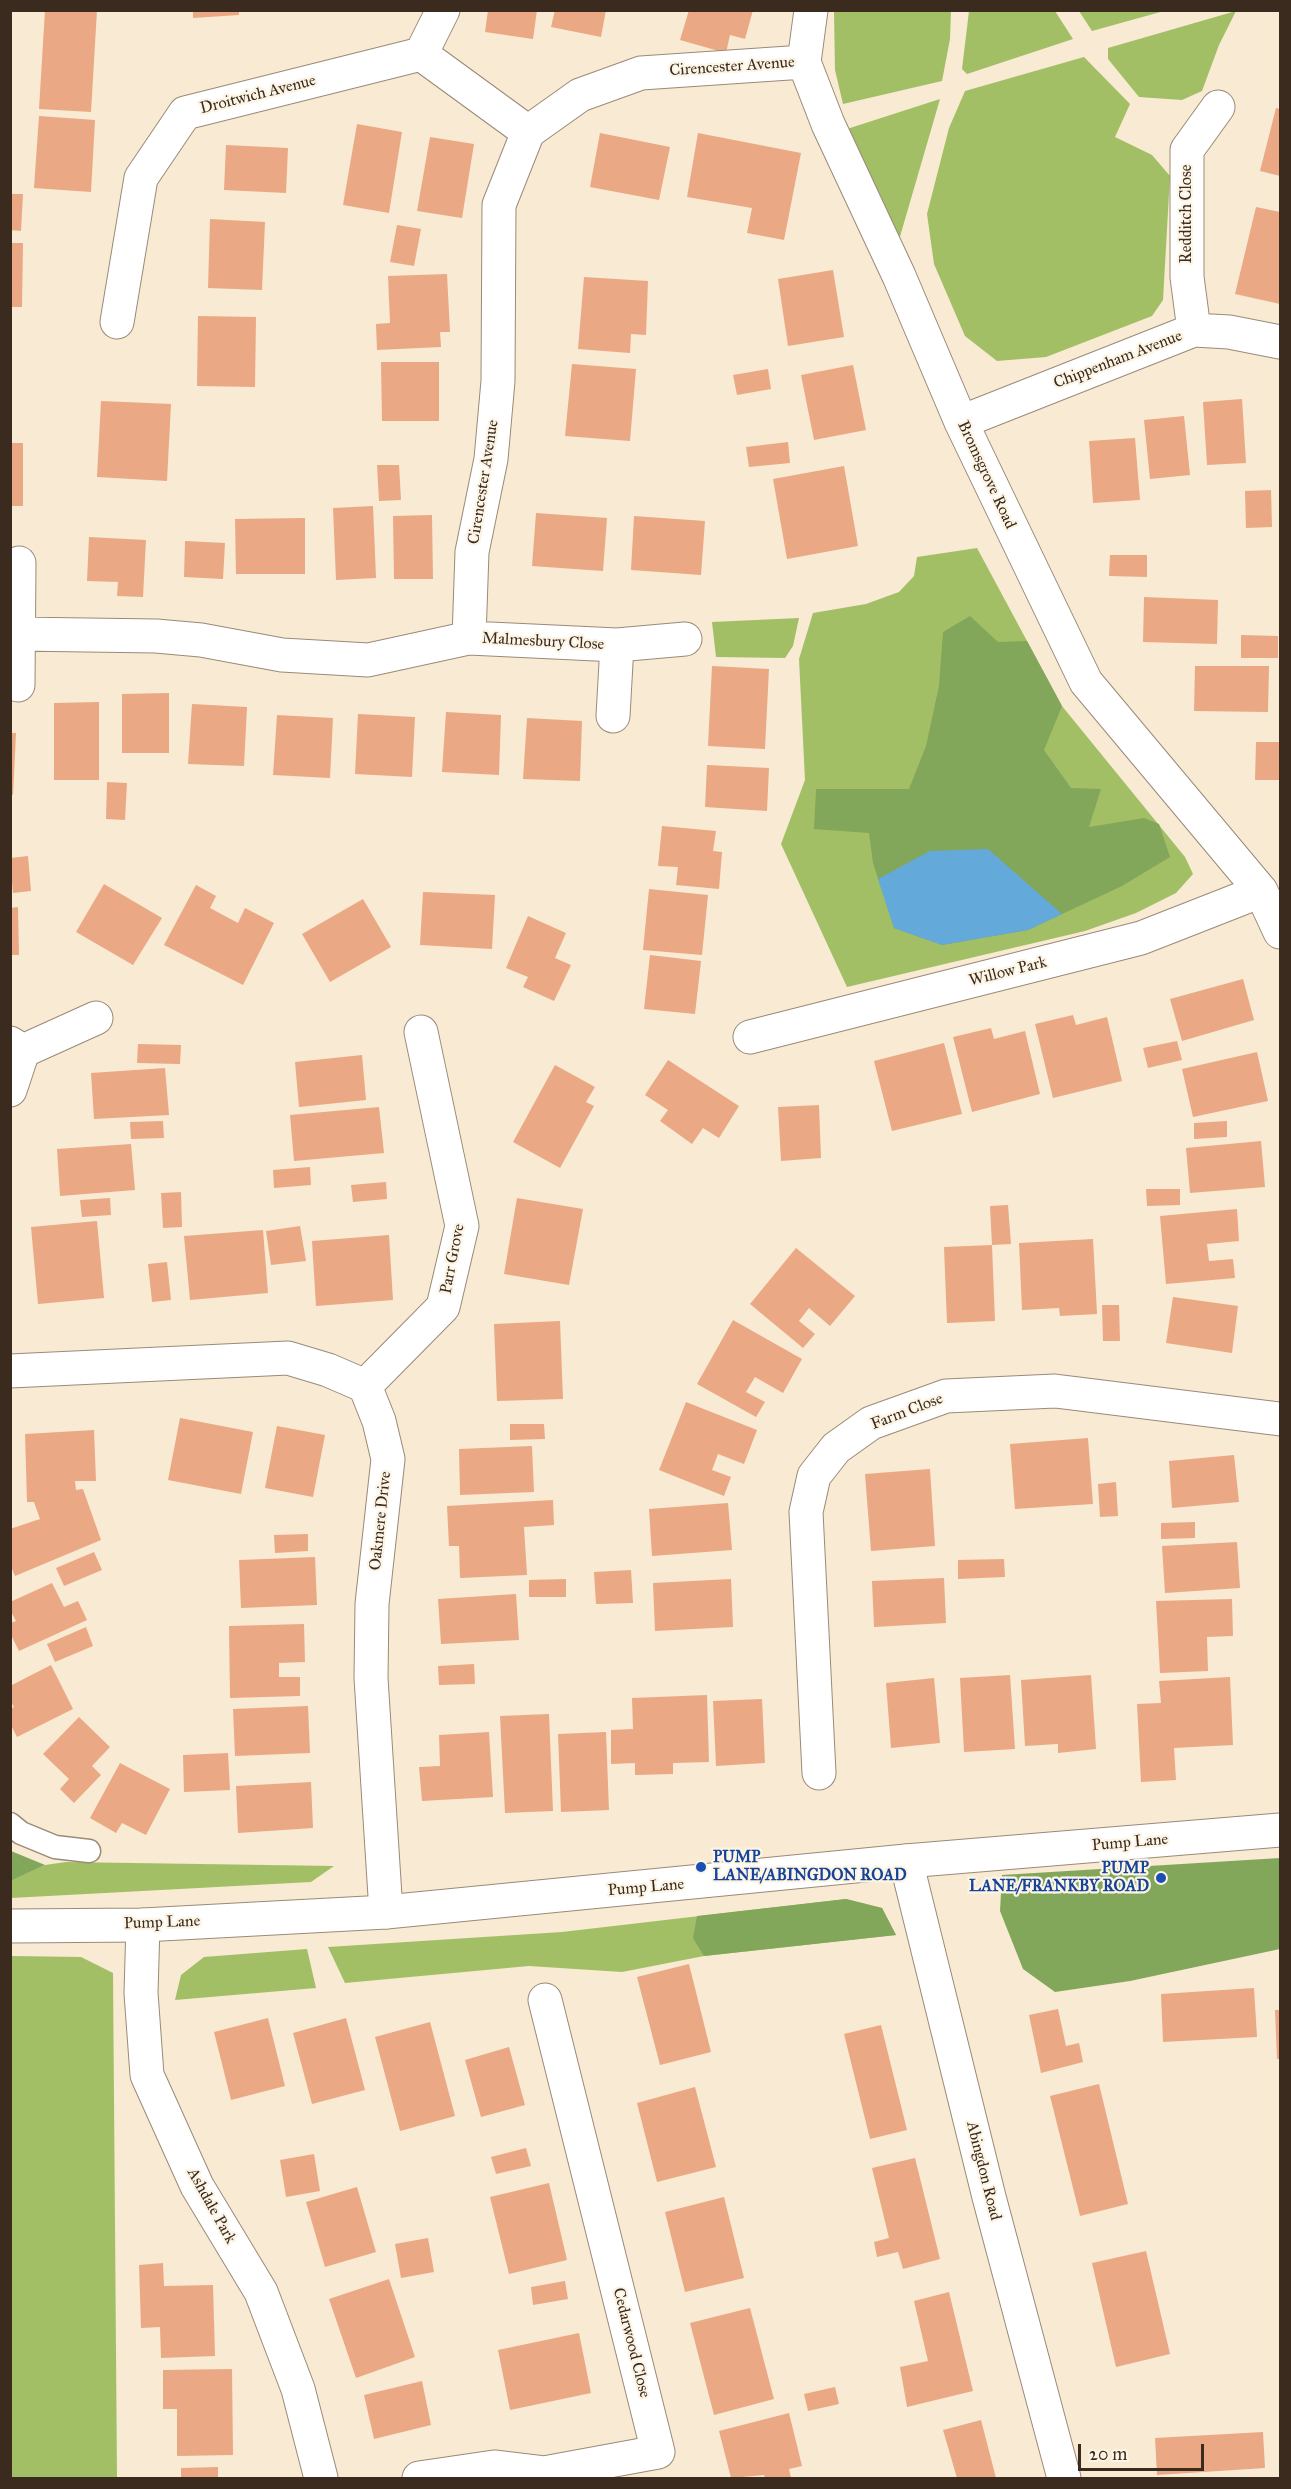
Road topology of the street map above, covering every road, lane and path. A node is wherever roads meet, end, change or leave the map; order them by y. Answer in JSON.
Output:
{"nodes":[{"id":1,"x":443,"y":10,"type":"edge"},
{"id":2,"x":810,"y":10,"type":"edge"},
{"id":3,"x":421,"y":54,"type":"junction"},
{"id":4,"x":804,"y":62,"type":"junction"},
{"id":5,"x":1218,"y":107,"type":"dead end"},
{"id":6,"x":528,"y":132,"type":"junction"},
{"id":7,"x":117,"y":322,"type":"dead end"},
{"id":8,"x":1194,"y":330,"type":"junction"},
{"id":9,"x":1281,"y":342,"type":"edge"},
{"id":10,"x":961,"y":422,"type":"junction"},
{"id":11,"x":20,"y":563,"type":"dead end"},
{"id":12,"x":18,"y":634,"type":"junction"},
{"id":13,"x":469,"y":638,"type":"junction"},
{"id":14,"x":685,"y":639,"type":"dead end"},
{"id":15,"x":617,"y":645,"type":"junction"},
{"id":16,"x":18,"y":685,"type":"dead end"},
{"id":17,"x":613,"y":716,"type":"dead end"},
{"id":18,"x":1261,"y":891,"type":"junction"},
{"id":19,"x":1281,"y":932,"type":"edge"},
{"id":20,"x":96,"y":1018,"type":"dead end"},
{"id":21,"x":421,"y":1032,"type":"dead end"},
{"id":22,"x":750,"y":1037,"type":"dead end"},
{"id":23,"x":17,"y":1047,"type":"edge"},
{"id":24,"x":10,"y":1090,"type":"edge"},
{"id":25,"x":10,"y":1371,"type":"edge"},
{"id":26,"x":365,"y":1386,"type":"junction"},
{"id":27,"x":1281,"y":1419,"type":"edge"},
{"id":28,"x":819,"y":1773,"type":"dead end"},
{"id":29,"x":10,"y":1824,"type":"edge"},
{"id":30,"x":1281,"y":1830,"type":"edge"},
{"id":31,"x":89,"y":1851,"type":"dead end"},
{"id":32,"x":906,"y":1862,"type":"junction"},
{"id":33,"x":386,"y":1912,"type":"junction"},
{"id":34,"x":143,"y":1925,"type":"junction"},
{"id":35,"x":10,"y":1926,"type":"edge"},
{"id":36,"x":545,"y":2000,"type":"dead end"},
{"id":37,"x":321,"y":2478,"type":"edge"},
{"id":38,"x":419,"y":2478,"type":"edge"},
{"id":39,"x":1064,"y":2478,"type":"edge"}],
"edges":[{"from":1,"to":3,"type":"street"},
{"from":2,"to":4,"type":"street","name":"Bromsgrove Road"},
{"from":3,"to":6,"type":"street"},
{"from":3,"to":7,"type":"street","name":"Droitwich Avenue"},
{"from":4,"to":6,"type":"street","name":"Cirencester Avenue"},
{"from":4,"to":10,"type":"street","name":"Bromsgrove Road"},
{"from":5,"to":8,"type":"street","name":"Redditch Close"},
{"from":6,"to":13,"type":"street","name":"Cirencester Avenue"},
{"from":8,"to":9,"type":"street","name":"Chippenham Avenue"},
{"from":8,"to":10,"type":"street","name":"Chippenham Avenue"},
{"from":10,"to":18,"type":"street","name":"Bromsgrove Road"},
{"from":11,"to":12,"type":"street"},
{"from":12,"to":13,"type":"street"},
{"from":12,"to":16,"type":"street"},
{"from":13,"to":15,"type":"street","name":"Malmesbury Close"},
{"from":14,"to":15,"type":"street","name":"Malmesbury Close"},
{"from":15,"to":17,"type":"street","name":"Malmesbury Close"},
{"from":18,"to":19,"type":"street","name":"Bromsgrove Road"},
{"from":18,"to":22,"type":"street","name":"Willow Park"},
{"from":20,"to":23,"type":"street"},
{"from":21,"to":26,"type":"street","name":"Parr Grove"},
{"from":23,"to":24,"type":"street"},
{"from":25,"to":26,"type":"street"},
{"from":26,"to":33,"type":"street","name":"Oakmere Drive"},
{"from":27,"to":28,"type":"street","name":"Farm Close"},
{"from":29,"to":31,"type":"lane"},
{"from":30,"to":32,"type":"street","name":"Pump Lane"},
{"from":32,"to":33,"type":"street","name":"Pump Lane"},
{"from":32,"to":39,"type":"street","name":"Abingdon Road"},
{"from":33,"to":34,"type":"street","name":"Pump Lane"},
{"from":34,"to":35,"type":"street","name":"Pump Lane"},
{"from":34,"to":37,"type":"street","name":"Ashdale Park"},
{"from":36,"to":38,"type":"street","name":"Cedarwood Close"}]}
